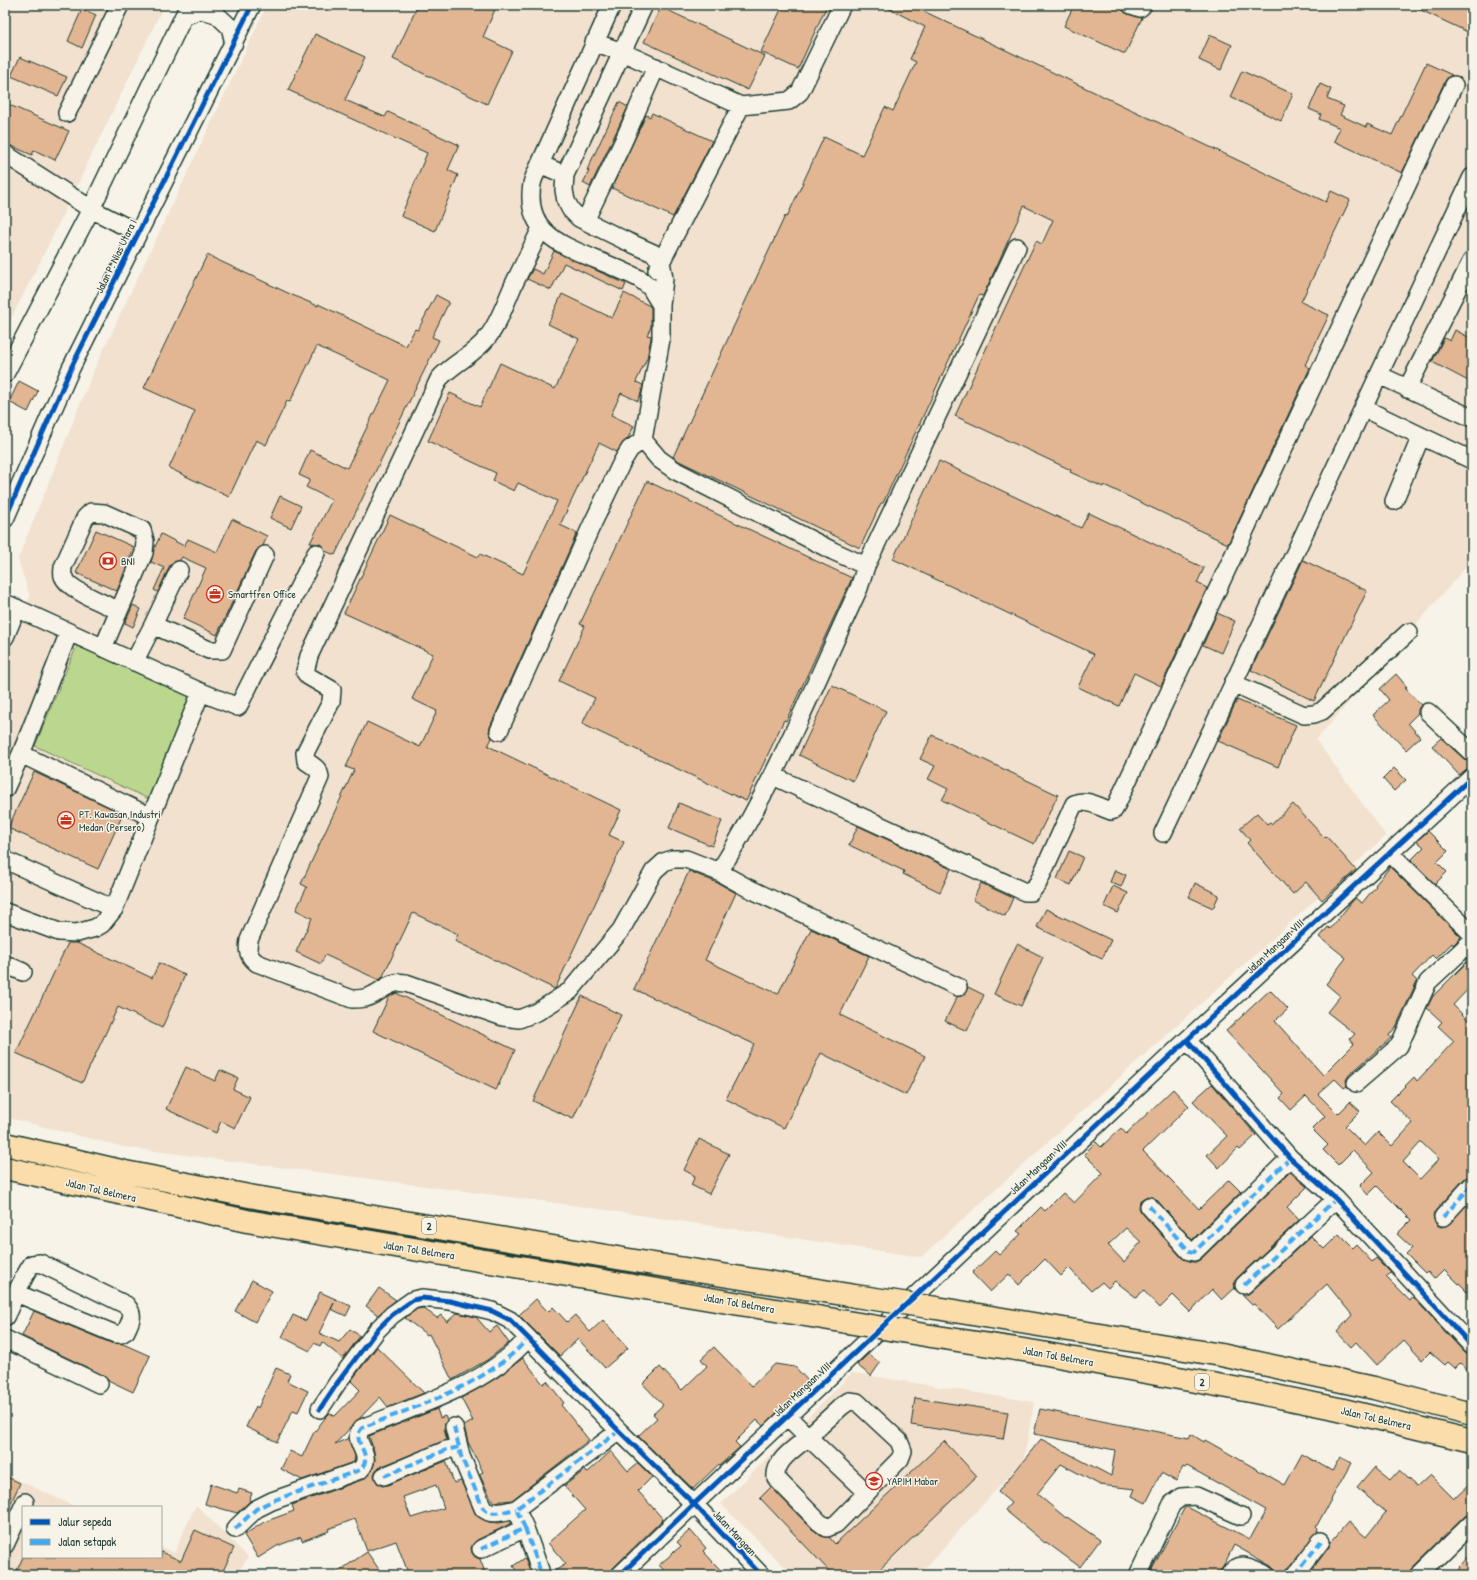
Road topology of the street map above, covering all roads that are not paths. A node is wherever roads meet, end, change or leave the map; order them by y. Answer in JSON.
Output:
{"nodes":[{"id":1,"x":120,"y":5,"type":"edge"},
{"id":2,"x":252,"y":5,"type":"edge"},
{"id":3,"x":612,"y":5,"type":"edge"},
{"id":4,"x":644,"y":5,"type":"edge"},
{"id":5,"x":842,"y":5,"type":"edge"},
{"id":6,"x":1131,"y":5,"type":"edge"},
{"id":7,"x":1143,"y":5,"type":"edge"},
{"id":8,"x":186,"y":10,"type":"edge"},
{"id":9,"x":594,"y":42,"type":"junction"},
{"id":10,"x":234,"y":43,"type":"junction"},
{"id":11,"x":622,"y":52,"type":"junction"},
{"id":12,"x":656,"y":67,"type":"junction"},
{"id":13,"x":1454,"y":85,"type":"dead end"},
{"id":14,"x":741,"y":106,"type":"junction"},
{"id":15,"x":67,"y":113,"type":"dead end"},
{"id":16,"x":5,"y":154,"type":"edge"},
{"id":17,"x":540,"y":164,"type":"junction"},
{"id":18,"x":565,"y":175,"type":"junction"},
{"id":19,"x":1472,"y":177,"type":"edge"},
{"id":20,"x":91,"y":209,"type":"junction"},
{"id":21,"x":585,"y":221,"type":"junction"},
{"id":22,"x":541,"y":228,"type":"junction"},
{"id":23,"x":138,"y":233,"type":"junction"},
{"id":24,"x":1017,"y":247,"type":"dead end"},
{"id":25,"x":1472,"y":260,"type":"edge"},
{"id":26,"x":661,"y":261,"type":"junction"},
{"id":27,"x":650,"y":287,"type":"junction"},
{"id":28,"x":661,"y":305,"type":"junction"},
{"id":29,"x":5,"y":374,"type":"edge"},
{"id":30,"x":1379,"y":375,"type":"junction"},
{"id":31,"x":1407,"y":389,"type":"junction"},
{"id":32,"x":1363,"y":408,"type":"junction"},
{"id":33,"x":1472,"y":418,"type":"edge"},
{"id":34,"x":1421,"y":436,"type":"junction"},
{"id":35,"x":643,"y":440,"type":"junction"},
{"id":36,"x":1472,"y":460,"type":"edge"},
{"id":37,"x":1394,"y":501,"type":"dead end"},
{"id":38,"x":5,"y":519,"type":"edge"},
{"id":39,"x":316,"y":553,"type":"dead end"},
{"id":40,"x":265,"y":555,"type":"dead end"},
{"id":41,"x":866,"y":566,"type":"junction"},
{"id":42,"x":180,"y":570,"type":"dead end"},
{"id":43,"x":11,"y":606,"type":"edge"},
{"id":44,"x":118,"y":610,"type":"junction"},
{"id":45,"x":153,"y":625,"type":"junction"},
{"id":46,"x":69,"y":632,"type":"junction"},
{"id":47,"x":1409,"y":632,"type":"dead end"},
{"id":48,"x":5,"y":637,"type":"edge"},
{"id":49,"x":103,"y":648,"type":"junction"},
{"id":50,"x":134,"y":662,"type":"junction"},
{"id":51,"x":1233,"y":684,"type":"junction"},
{"id":52,"x":201,"y":692,"type":"junction"},
{"id":53,"x":1428,"y":712,"type":"dead end"},
{"id":54,"x":499,"y":731,"type":"dead end"},
{"id":55,"x":1472,"y":753,"type":"edge"},
{"id":56,"x":20,"y":754,"type":"junction"},
{"id":57,"x":773,"y":776,"type":"junction"},
{"id":58,"x":1472,"y":777,"type":"edge"},
{"id":59,"x":5,"y":789,"type":"edge"},
{"id":60,"x":151,"y":818,"type":"junction"},
{"id":61,"x":1163,"y":833,"type":"dead end"},
{"id":62,"x":1390,"y":854,"type":"junction"},
{"id":63,"x":5,"y":860,"type":"edge"},
{"id":64,"x":719,"y":872,"type":"junction"},
{"id":65,"x":114,"y":909,"type":"junction"},
{"id":66,"x":5,"y":912,"type":"edge"},
{"id":67,"x":1472,"y":934,"type":"edge"},
{"id":68,"x":1472,"y":941,"type":"edge"},
{"id":69,"x":5,"y":964,"type":"edge"},
{"id":70,"x":23,"y":972,"type":"dead end"},
{"id":71,"x":958,"y":987,"type":"dead end"},
{"id":72,"x":1187,"y":1040,"type":"junction"},
{"id":73,"x":1356,"y":1083,"type":"dead end"},
{"id":74,"x":5,"y":1144,"type":"edge"},
{"id":75,"x":1290,"y":1158,"type":"junction"},
{"id":76,"x":5,"y":1168,"type":"edge"},
{"id":77,"x":1472,"y":1185,"type":"edge"},
{"id":78,"x":1336,"y":1199,"type":"junction"},
{"id":79,"x":1149,"y":1206,"type":"dead end"},
{"id":80,"x":1443,"y":1217,"type":"dead end"},
{"id":81,"x":1244,"y":1285,"type":"dead end"},
{"id":82,"x":16,"y":1293,"type":"junction"},
{"id":83,"x":5,"y":1317,"type":"edge"},
{"id":84,"x":528,"y":1338,"type":"junction"},
{"id":85,"x":5,"y":1339,"type":"edge"},
{"id":86,"x":1472,"y":1346,"type":"edge"},
{"id":87,"x":99,"y":1384,"type":"dead end"},
{"id":88,"x":320,"y":1409,"type":"dead end"},
{"id":89,"x":1472,"y":1414,"type":"edge"},
{"id":90,"x":787,"y":1416,"type":"junction"},
{"id":91,"x":454,"y":1427,"type":"dead end"},
{"id":92,"x":619,"y":1431,"type":"junction"},
{"id":93,"x":808,"y":1437,"type":"junction"},
{"id":94,"x":1472,"y":1441,"type":"edge"},
{"id":95,"x":459,"y":1447,"type":"junction"},
{"id":96,"x":384,"y":1476,"type":"dead end"},
{"id":97,"x":867,"y":1493,"type":"junction"},
{"id":98,"x":25,"y":1502,"type":"dead end"},
{"id":99,"x":694,"y":1504,"type":"junction"},
{"id":100,"x":23,"y":1506,"type":"edge"},
{"id":101,"x":22,"y":1508,"type":"edge"},
{"id":102,"x":516,"y":1509,"type":"junction"},
{"id":103,"x":1241,"y":1516,"type":"dead end"},
{"id":104,"x":1472,"y":1523,"type":"edge"},
{"id":105,"x":525,"y":1528,"type":"junction"},
{"id":106,"x":235,"y":1529,"type":"dead end"},
{"id":107,"x":1321,"y":1541,"type":"dead end"},
{"id":108,"x":5,"y":1545,"type":"edge"},
{"id":109,"x":481,"y":1549,"type":"dead end"},
{"id":110,"x":540,"y":1570,"type":"dead end"},
{"id":111,"x":620,"y":1575,"type":"edge"},
{"id":112,"x":761,"y":1575,"type":"edge"},
{"id":113,"x":1138,"y":1575,"type":"edge"},
{"id":114,"x":1229,"y":1575,"type":"edge"},
{"id":115,"x":1266,"y":1575,"type":"edge"},
{"id":116,"x":1295,"y":1575,"type":"edge"},
{"id":117,"x":1419,"y":1575,"type":"edge"}],
"edges":[{"from":1,"to":15,"type":"street"},
{"from":2,"to":10,"type":"street","name":"Jalan P. Nias Utara I"},
{"from":3,"to":9,"type":"street"},
{"from":4,"to":11,"type":"street"},
{"from":5,"to":14,"type":"street"},
{"from":6,"to":7,"type":"street"},
{"from":8,"to":10,"type":"street"},
{"from":8,"to":20,"type":"street"},
{"from":9,"to":11,"type":"street"},
{"from":9,"to":17,"type":"street"},
{"from":10,"to":23,"type":"street","name":"Jalan P. Nias Utara I"},
{"from":11,"to":12,"type":"street"},
{"from":11,"to":18,"type":"street"},
{"from":12,"to":14,"type":"street"},
{"from":12,"to":21,"type":"street"},
{"from":13,"to":57,"type":"street"},
{"from":14,"to":26,"type":"street"},
{"from":16,"to":20,"type":"street"},
{"from":17,"to":18,"type":"street"},
{"from":17,"to":22,"type":"street"},
{"from":18,"to":21,"type":"street"},
{"from":19,"to":30,"type":"street"},
{"from":20,"to":23,"type":"street"},
{"from":20,"to":29,"type":"street"},
{"from":21,"to":26,"type":"street"},
{"from":22,"to":27,"type":"street"},
{"from":22,"to":64,"type":"street"},
{"from":23,"to":38,"type":"street","name":"Jalan P. Nias Utara I"},
{"from":24,"to":41,"type":"street"},
{"from":25,"to":31,"type":"street"},
{"from":26,"to":27,"type":"street"},
{"from":26,"to":28,"type":"street"},
{"from":27,"to":28,"type":"street"},
{"from":28,"to":35,"type":"street"},
{"from":30,"to":31,"type":"street"},
{"from":30,"to":32,"type":"street"},
{"from":31,"to":33,"type":"street"},
{"from":32,"to":34,"type":"street"},
{"from":32,"to":51,"type":"street"},
{"from":34,"to":36,"type":"street"},
{"from":34,"to":37,"type":"street"},
{"from":35,"to":41,"type":"street"},
{"from":35,"to":54,"type":"street"},
{"from":39,"to":52,"type":"street"},
{"from":40,"to":45,"type":"street"},
{"from":41,"to":57,"type":"street"},
{"from":42,"to":45,"type":"street"},
{"from":43,"to":46,"type":"street"},
{"from":43,"to":48,"type":"street"},
{"from":44,"to":44,"type":"street"},
{"from":44,"to":49,"type":"street"},
{"from":45,"to":50,"type":"street"},
{"from":46,"to":49,"type":"street"},
{"from":46,"to":56,"type":"street"},
{"from":47,"to":51,"type":"street"},
{"from":49,"to":50,"type":"street"},
{"from":50,"to":52,"type":"street"},
{"from":51,"to":61,"type":"street"},
{"from":52,"to":60,"type":"street"},
{"from":53,"to":55,"type":"street"},
{"from":56,"to":59,"type":"street"},
{"from":56,"to":60,"type":"street"},
{"from":57,"to":64,"type":"street"},
{"from":58,"to":62,"type":"street","name":"Jalan Mangaan VIII"},
{"from":60,"to":65,"type":"street"},
{"from":62,"to":67,"type":"street"},
{"from":62,"to":72,"type":"street","name":"Jalan Mangaan VIII"},
{"from":63,"to":65,"type":"street"},
{"from":64,"to":71,"type":"street"},
{"from":65,"to":66,"type":"street"},
{"from":68,"to":73,"type":"street"},
{"from":69,"to":70,"type":"street"},
{"from":72,"to":75,"type":"street"},
{"from":72,"to":90,"type":"street","name":"Jalan Mangaan VIII"},
{"from":74,"to":89,"type":"highway","name":"Jalan Tol Belmera","number":"2","bridge":true},
{"from":75,"to":78,"type":"street"},
{"from":75,"to":79,"type":"street"},
{"from":76,"to":94,"type":"highway","name":"Jalan Tol Belmera","number":"2","bridge":true},
{"from":77,"to":80,"type":"street"},
{"from":78,"to":81,"type":"street"},
{"from":78,"to":86,"type":"street"},
{"from":82,"to":82,"type":"street"},
{"from":82,"to":83,"type":"street"},
{"from":84,"to":88,"type":"street","name":"Jalan Mangaan"},
{"from":84,"to":92,"type":"street","name":"Jalan Mangaan"},
{"from":84,"to":106,"type":"street"},
{"from":85,"to":87,"type":"street"},
{"from":90,"to":93,"type":"street"},
{"from":90,"to":99,"type":"street","name":"Jalan Mangaan VIII"},
{"from":91,"to":95,"type":"street"},
{"from":92,"to":99,"type":"street","name":"Jalan Mangaan"},
{"from":92,"to":102,"type":"street"},
{"from":93,"to":97,"type":"street"},
{"from":93,"to":97,"type":"street"},
{"from":93,"to":97,"type":"street"},
{"from":95,"to":96,"type":"street"},
{"from":95,"to":102,"type":"street"},
{"from":98,"to":100,"type":"street"},
{"from":99,"to":111,"type":"street","name":"Jalan Mangaan VIII"},
{"from":99,"to":112,"type":"street","name":"Jalan Mangaan"},
{"from":101,"to":108,"type":"street"},
{"from":102,"to":105,"type":"street"},
{"from":103,"to":113,"type":"street"},
{"from":104,"to":117,"type":"street"},
{"from":105,"to":109,"type":"street"},
{"from":105,"to":110,"type":"street"},
{"from":107,"to":116,"type":"street"},
{"from":114,"to":115,"type":"street"}]}
